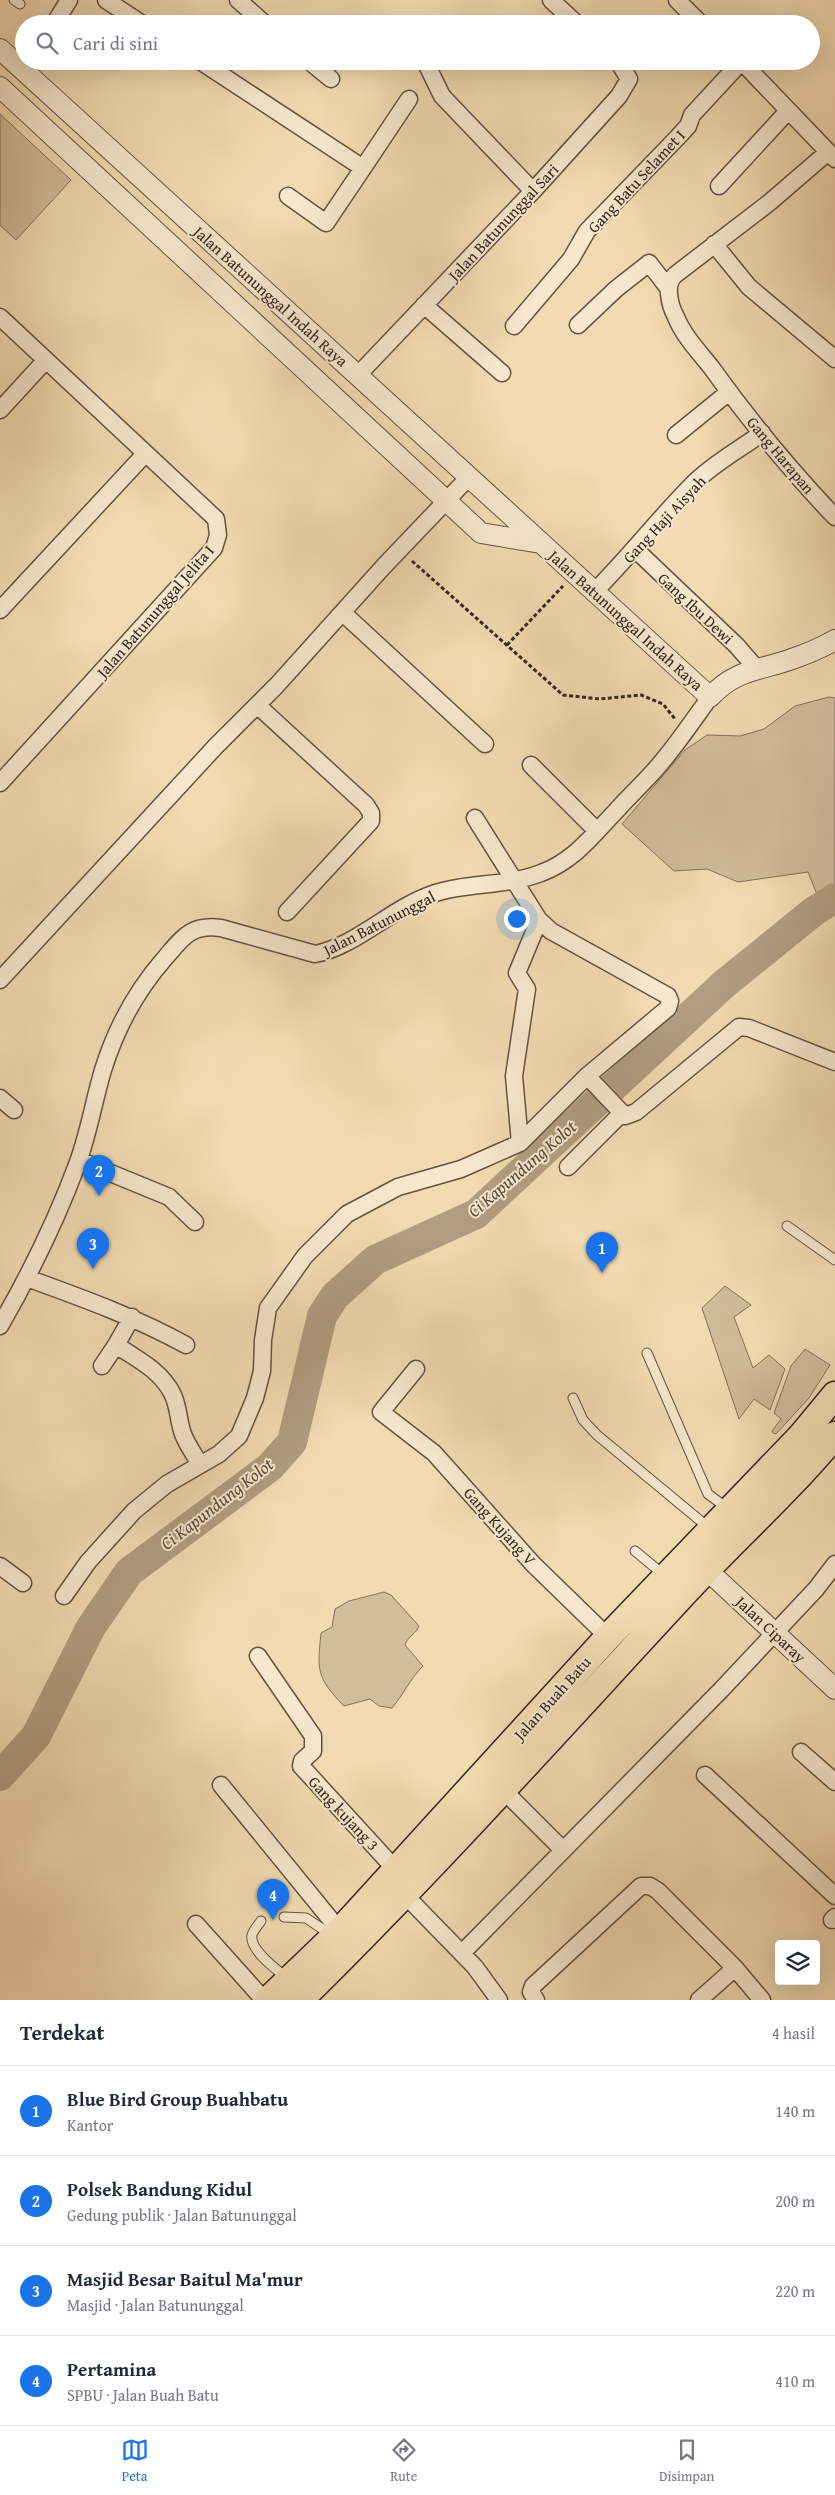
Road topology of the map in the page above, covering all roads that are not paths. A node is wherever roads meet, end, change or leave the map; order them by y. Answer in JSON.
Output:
{"nodes":[{"id":1,"x":69,"y":0,"type":"edge"},
{"id":2,"x":106,"y":0,"type":"edge"},
{"id":3,"x":238,"y":0,"type":"edge"},
{"id":4,"x":551,"y":0,"type":"edge"},
{"id":5,"x":677,"y":0,"type":"edge"},
{"id":6,"x":60,"y":15,"type":"edge"},
{"id":7,"x":128,"y":15,"type":"edge"},
{"id":8,"x":256,"y":15,"type":"edge"},
{"id":9,"x":567,"y":15,"type":"edge"},
{"id":10,"x":692,"y":15,"type":"edge"},
{"id":11,"x":0,"y":49,"type":"edge"},
{"id":12,"x":15,"y":58,"type":"edge"},
{"id":13,"x":31,"y":70,"type":"edge"},
{"id":14,"x":214,"y":70,"type":"edge"},
{"id":15,"x":319,"y":70,"type":"edge"},
{"id":16,"x":429,"y":70,"type":"edge"},
{"id":17,"x":624,"y":70,"type":"edge"},
{"id":18,"x":733,"y":70,"type":"edge"},
{"id":19,"x":750,"y":70,"type":"edge"},
{"id":20,"x":331,"y":80,"type":"dead end"},
{"id":21,"x":0,"y":87,"type":"edge"},
{"id":22,"x":409,"y":99,"type":"dead end"},
{"id":23,"x":788,"y":110,"type":"junction"},
{"id":24,"x":832,"y":155,"type":"edge"},
{"id":25,"x":363,"y":168,"type":"junction"},
{"id":26,"x":719,"y":186,"type":"dead end"},
{"id":27,"x":533,"y":191,"type":"junction"},
{"id":28,"x":288,"y":196,"type":"dead end"},
{"id":29,"x":714,"y":244,"type":"junction"},
{"id":30,"x":669,"y":284,"type":"junction"},
{"id":31,"x":424,"y":305,"type":"junction"},
{"id":32,"x":0,"y":317,"type":"edge"},
{"id":33,"x":578,"y":325,"type":"dead end"},
{"id":34,"x":514,"y":326,"type":"dead end"},
{"id":35,"x":835,"y":359,"type":"edge"},
{"id":36,"x":45,"y":361,"type":"junction"},
{"id":37,"x":502,"y":373,"type":"dead end"},
{"id":38,"x":358,"y":376,"type":"junction"},
{"id":39,"x":729,"y":392,"type":"junction"},
{"id":40,"x":0,"y":410,"type":"edge"},
{"id":41,"x":762,"y":433,"type":"junction"},
{"id":42,"x":676,"y":435,"type":"dead end"},
{"id":43,"x":145,"y":454,"type":"junction"},
{"id":44,"x":469,"y":477,"type":"junction"},
{"id":45,"x":446,"y":501,"type":"junction"},
{"id":46,"x":835,"y":517,"type":"edge"},
{"id":47,"x":541,"y":543,"type":"junction"},
{"id":48,"x":635,"y":549,"type":"junction"},
{"id":49,"x":594,"y":592,"type":"junction"},
{"id":50,"x":0,"y":610,"type":"edge"},
{"id":51,"x":343,"y":613,"type":"junction"},
{"id":52,"x":835,"y":641,"type":"edge"},
{"id":53,"x":756,"y":668,"type":"junction"},
{"id":54,"x":710,"y":697,"type":"junction"},
{"id":55,"x":257,"y":705,"type":"junction"},
{"id":56,"x":485,"y":744,"type":"dead end"},
{"id":57,"x":530,"y":765,"type":"dead end"},
{"id":58,"x":0,"y":783,"type":"edge"},
{"id":59,"x":475,"y":818,"type":"dead end"},
{"id":60,"x":597,"y":831,"type":"junction"},
{"id":61,"x":515,"y":881,"type":"junction"},
{"id":62,"x":287,"y":912,"type":"dead end"},
{"id":63,"x":539,"y":920,"type":"junction"},
{"id":64,"x":0,"y":980,"type":"edge"},
{"id":65,"x":835,"y":1062,"type":"edge"},
{"id":66,"x":586,"y":1076,"type":"junction"},
{"id":67,"x":0,"y":1098,"type":"edge"},
{"id":68,"x":14,"y":1110,"type":"dead end"},
{"id":69,"x":619,"y":1111,"type":"junction"},
{"id":70,"x":522,"y":1141,"type":"junction"},
{"id":71,"x":79,"y":1160,"type":"junction"},
{"id":72,"x":568,"y":1167,"type":"dead end"},
{"id":73,"x":196,"y":1222,"type":"dead end"},
{"id":74,"x":787,"y":1226,"type":"dead end"},
{"id":75,"x":835,"y":1260,"type":"edge"},
{"id":76,"x":27,"y":1278,"type":"junction"},
{"id":77,"x":0,"y":1326,"type":"edge"},
{"id":78,"x":124,"y":1331,"type":"junction"},
{"id":79,"x":186,"y":1345,"type":"dead end"},
{"id":80,"x":647,"y":1353,"type":"dead end"},
{"id":81,"x":102,"y":1366,"type":"dead end"},
{"id":82,"x":416,"y":1368,"type":"dead end"},
{"id":83,"x":835,"y":1395,"type":"edge"},
{"id":84,"x":573,"y":1398,"type":"dead end"},
{"id":85,"x":835,"y":1435,"type":"edge"},
{"id":86,"x":200,"y":1465,"type":"junction"},
{"id":87,"x":729,"y":1510,"type":"junction"},
{"id":88,"x":711,"y":1530,"type":"junction"},
{"id":89,"x":635,"y":1551,"type":"dead end"},
{"id":90,"x":835,"y":1564,"type":"edge"},
{"id":91,"x":0,"y":1566,"type":"edge"},
{"id":92,"x":706,"y":1569,"type":"junction"},
{"id":93,"x":666,"y":1577,"type":"junction"},
{"id":94,"x":23,"y":1584,"type":"dead end"},
{"id":95,"x":64,"y":1596,"type":"dead end"},
{"id":96,"x":775,"y":1633,"type":"junction"},
{"id":97,"x":608,"y":1637,"type":"junction"},
{"id":98,"x":258,"y":1656,"type":"dead end"},
{"id":99,"x":835,"y":1689,"type":"edge"},
{"id":100,"x":801,"y":1752,"type":"dead end"},
{"id":101,"x":705,"y":1775,"type":"dead end"},
{"id":102,"x":835,"y":1782,"type":"edge"},
{"id":103,"x":221,"y":1785,"type":"dead end"},
{"id":104,"x":503,"y":1790,"type":"junction"},
{"id":105,"x":563,"y":1850,"type":"junction"},
{"id":106,"x":400,"y":1882,"type":"junction"},
{"id":107,"x":835,"y":1896,"type":"edge"},
{"id":108,"x":284,"y":1917,"type":"dead end"},
{"id":109,"x":261,"y":1921,"type":"dead end"},
{"id":110,"x":196,"y":1924,"type":"dead end"},
{"id":111,"x":338,"y":1934,"type":"junction"},
{"id":112,"x":462,"y":1952,"type":"junction"},
{"id":113,"x":735,"y":1968,"type":"junction"},
{"id":114,"x":302,"y":1994,"type":"edge"},
{"id":115,"x":266,"y":2000,"type":"edge"},
{"id":116,"x":499,"y":2000,"type":"edge"},
{"id":117,"x":536,"y":2000,"type":"edge"},
{"id":118,"x":699,"y":2000,"type":"edge"},
{"id":119,"x":762,"y":2000,"type":"edge"}],
"edges":[{"from":1,"to":6,"type":"street"},
{"from":2,"to":7,"type":"street"},
{"from":3,"to":8,"type":"street"},
{"from":4,"to":9,"type":"street"},
{"from":5,"to":10,"type":"street"},
{"from":11,"to":12,"type":"street","name":"Jalan Batununggal Indah Raya"},
{"from":13,"to":38,"type":"street","name":"Jalan Batununggal Indah Raya"},
{"from":14,"to":25,"type":"street"},
{"from":15,"to":20,"type":"street"},
{"from":16,"to":27,"type":"street"},
{"from":17,"to":27,"type":"street","name":"Jalan Batununggal Sari"},
{"from":18,"to":34,"type":"street","name":"Gang Batu Selamet I"},
{"from":19,"to":23,"type":"street"},
{"from":21,"to":45,"type":"street","name":"Jalan Batununggal Indah Raya"},
{"from":22,"to":25,"type":"street"},
{"from":23,"to":24,"type":"street"},
{"from":23,"to":26,"type":"street"},
{"from":24,"to":29,"type":"street"},
{"from":25,"to":28,"type":"street"},
{"from":27,"to":31,"type":"street","name":"Jalan Batununggal Sari"},
{"from":29,"to":30,"type":"street"},
{"from":29,"to":35,"type":"street"},
{"from":30,"to":33,"type":"street"},
{"from":30,"to":39,"type":"street","name":"Gang Harapan"},
{"from":31,"to":37,"type":"street"},
{"from":31,"to":38,"type":"street","name":"Jalan Batununggal Sari"},
{"from":32,"to":36,"type":"street","name":"Jalan Batununggal Jelita I"},
{"from":36,"to":40,"type":"street"},
{"from":36,"to":43,"type":"street","name":"Jalan Batununggal Jelita I"},
{"from":38,"to":44,"type":"street","name":"Jalan Batununggal Indah Raya"},
{"from":39,"to":41,"type":"street","name":"Gang Harapan"},
{"from":39,"to":42,"type":"street"},
{"from":41,"to":46,"type":"street","name":"Gang Harapan"},
{"from":41,"to":48,"type":"street","name":"Gang Haji Aisyah"},
{"from":43,"to":50,"type":"street"},
{"from":43,"to":58,"type":"street","name":"Jalan Batununggal Jelita I"},
{"from":44,"to":45,"type":"street"},
{"from":44,"to":47,"type":"street","name":"Jalan Batununggal Indah Raya"},
{"from":45,"to":47,"type":"street","name":"Jalan Batununggal Indah Raya"},
{"from":45,"to":51,"type":"street"},
{"from":47,"to":49,"type":"street","name":"Jalan Batununggal Indah Raya"},
{"from":48,"to":49,"type":"street","name":"Gang Haji Aisyah"},
{"from":48,"to":53,"type":"street","name":"Gang Ibu Dewi"},
{"from":49,"to":54,"type":"street","name":"Jalan Batununggal Indah Raya"},
{"from":51,"to":55,"type":"street"},
{"from":51,"to":56,"type":"street"},
{"from":52,"to":53,"type":"street"},
{"from":53,"to":54,"type":"street"},
{"from":54,"to":60,"type":"street","name":"Jalan Batununggal"},
{"from":55,"to":62,"type":"street"},
{"from":55,"to":64,"type":"street"},
{"from":57,"to":60,"type":"street"},
{"from":59,"to":61,"type":"street"},
{"from":60,"to":61,"type":"street","name":"Jalan Batununggal"},
{"from":61,"to":63,"type":"street"},
{"from":61,"to":71,"type":"street","name":"Jalan Batununggal"},
{"from":63,"to":66,"type":"street"},
{"from":63,"to":70,"type":"street"},
{"from":65,"to":69,"type":"street"},
{"from":66,"to":69,"type":"street"},
{"from":66,"to":70,"type":"street"},
{"from":67,"to":68,"type":"street"},
{"from":69,"to":72,"type":"street"},
{"from":70,"to":86,"type":"street"},
{"from":71,"to":73,"type":"street"},
{"from":71,"to":76,"type":"street","name":"Jalan Batununggal"},
{"from":74,"to":75,"type":"lane"},
{"from":76,"to":77,"type":"street","name":"Jalan Batununggal"},
{"from":76,"to":78,"type":"street"},
{"from":78,"to":79,"type":"street"},
{"from":78,"to":81,"type":"street"},
{"from":78,"to":86,"type":"street"},
{"from":80,"to":87,"type":"lane"},
{"from":82,"to":97,"type":"street","name":"Gang Kujang V"},
{"from":83,"to":87,"type":"main road","name":"Jalan Buah Batu"},
{"from":84,"to":88,"type":"lane"},
{"from":85,"to":92,"type":"main road","name":"Jalan Buah Batu"},
{"from":86,"to":95,"type":"street"},
{"from":87,"to":88,"type":"main road","name":"Jalan Buah Batu"},
{"from":88,"to":93,"type":"main road","name":"Jalan Buah Batu"},
{"from":89,"to":93,"type":"lane"},
{"from":90,"to":96,"type":"street"},
{"from":91,"to":94,"type":"street"},
{"from":92,"to":96,"type":"street","name":"Jalan Ciparay"},
{"from":92,"to":104,"type":"main road","name":"Jalan Buah Batu"},
{"from":93,"to":97,"type":"main road","name":"Jalan Buah Batu"},
{"from":96,"to":99,"type":"street","name":"Jalan Ciparay"},
{"from":96,"to":105,"type":"street"},
{"from":97,"to":106,"type":"main road","name":"Jalan Buah Batu"},
{"from":98,"to":106,"type":"street","name":"Gang kujang 3"},
{"from":100,"to":102,"type":"street"},
{"from":101,"to":107,"type":"street"},
{"from":103,"to":111,"type":"street"},
{"from":104,"to":105,"type":"street"},
{"from":104,"to":106,"type":"main road","name":"Jalan Buah Batu"},
{"from":105,"to":112,"type":"street"},
{"from":106,"to":111,"type":"main road","name":"Jalan Buah Batu"},
{"from":106,"to":112,"type":"street"},
{"from":106,"to":114,"type":"main road","name":"Jalan Buah Batu"},
{"from":108,"to":111,"type":"lane"},
{"from":109,"to":114,"type":"lane"},
{"from":110,"to":115,"type":"street"},
{"from":111,"to":114,"type":"main road","name":"Jalan Buah Batu"},
{"from":112,"to":116,"type":"street"},
{"from":113,"to":117,"type":"street"},
{"from":113,"to":118,"type":"street"},
{"from":113,"to":119,"type":"street"},
{"from":114,"to":115,"type":"main road","name":"Jalan Buah Batu"}]}
